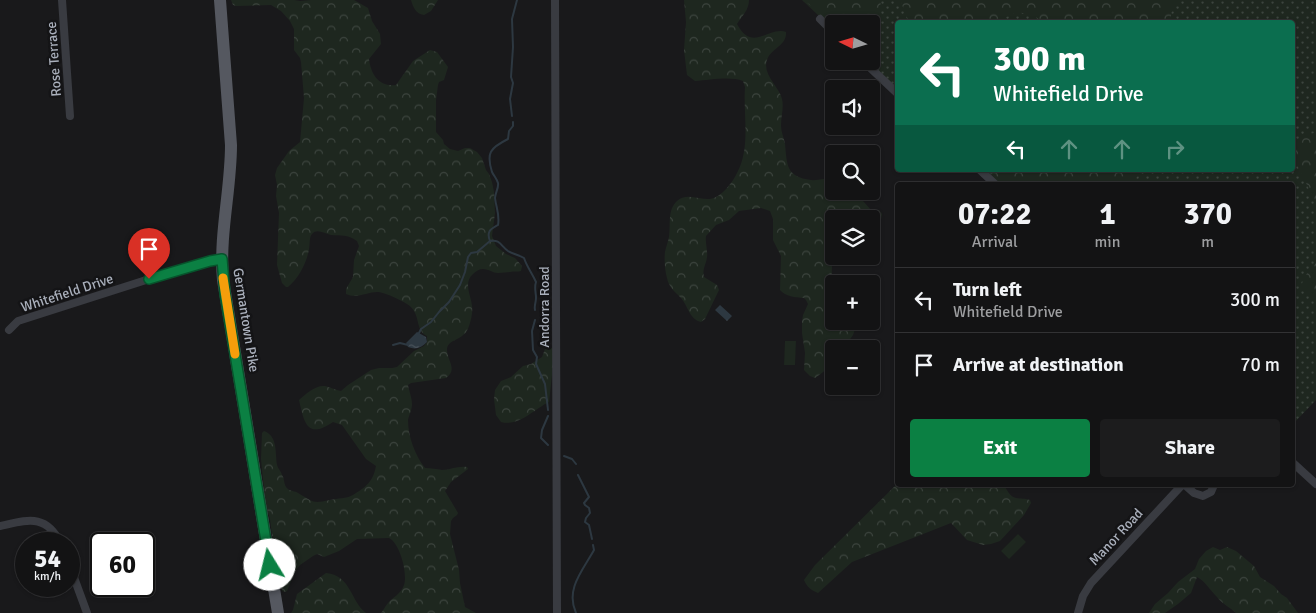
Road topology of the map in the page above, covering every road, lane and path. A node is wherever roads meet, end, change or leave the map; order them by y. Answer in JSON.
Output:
{"nodes":[{"id":1,"x":62,"y":0,"type":"edge"},
{"id":2,"x":220,"y":0,"type":"edge"},
{"id":3,"x":555,"y":0,"type":"edge"},
{"id":4,"x":820,"y":20,"type":"dead end"},
{"id":5,"x":825,"y":25,"type":"edge"},
{"id":6,"x":873,"y":70,"type":"edge"},
{"id":7,"x":895,"y":91,"type":"edge"},
{"id":8,"x":70,"y":116,"type":"dead end"},
{"id":9,"x":982,"y":172,"type":"edge"},
{"id":10,"x":993,"y":182,"type":"edge"},
{"id":11,"x":222,"y":259,"type":"junction"},
{"id":12,"x":9,"y":330,"type":"dead end"},
{"id":13,"x":1295,"y":465,"type":"edge"},
{"id":14,"x":1316,"y":484,"type":"edge"},
{"id":15,"x":1182,"y":487,"type":"edge"},
{"id":16,"x":1186,"y":487,"type":"edge"},
{"id":17,"x":1213,"y":487,"type":"edge"},
{"id":18,"x":0,"y":526,"type":"edge"},
{"id":19,"x":54,"y":532,"type":"edge"},
{"id":20,"x":80,"y":594,"type":"edge"},
{"id":21,"x":87,"y":613,"type":"edge"},
{"id":22,"x":278,"y":613,"type":"edge"},
{"id":23,"x":557,"y":613,"type":"edge"},
{"id":24,"x":1078,"y":613,"type":"edge"}],
"edges":[{"from":1,"to":8,"type":"street","name":"Rose Terrace"},
{"from":2,"to":11,"type":"main road","name":"Germantown Pike"},
{"from":3,"to":23,"type":"street","name":"Andorra Road"},
{"from":4,"to":5,"type":"street"},
{"from":6,"to":7,"type":"street"},
{"from":9,"to":10,"type":"street"},
{"from":11,"to":12,"type":"street","name":"Whitefield Drive"},
{"from":11,"to":22,"type":"main road","name":"Germantown Pike"},
{"from":13,"to":14,"type":"street"},
{"from":15,"to":24,"type":"street","name":"Manor Road"},
{"from":16,"to":17,"type":"street"},
{"from":18,"to":19,"type":"street"},
{"from":20,"to":21,"type":"street"}]}
